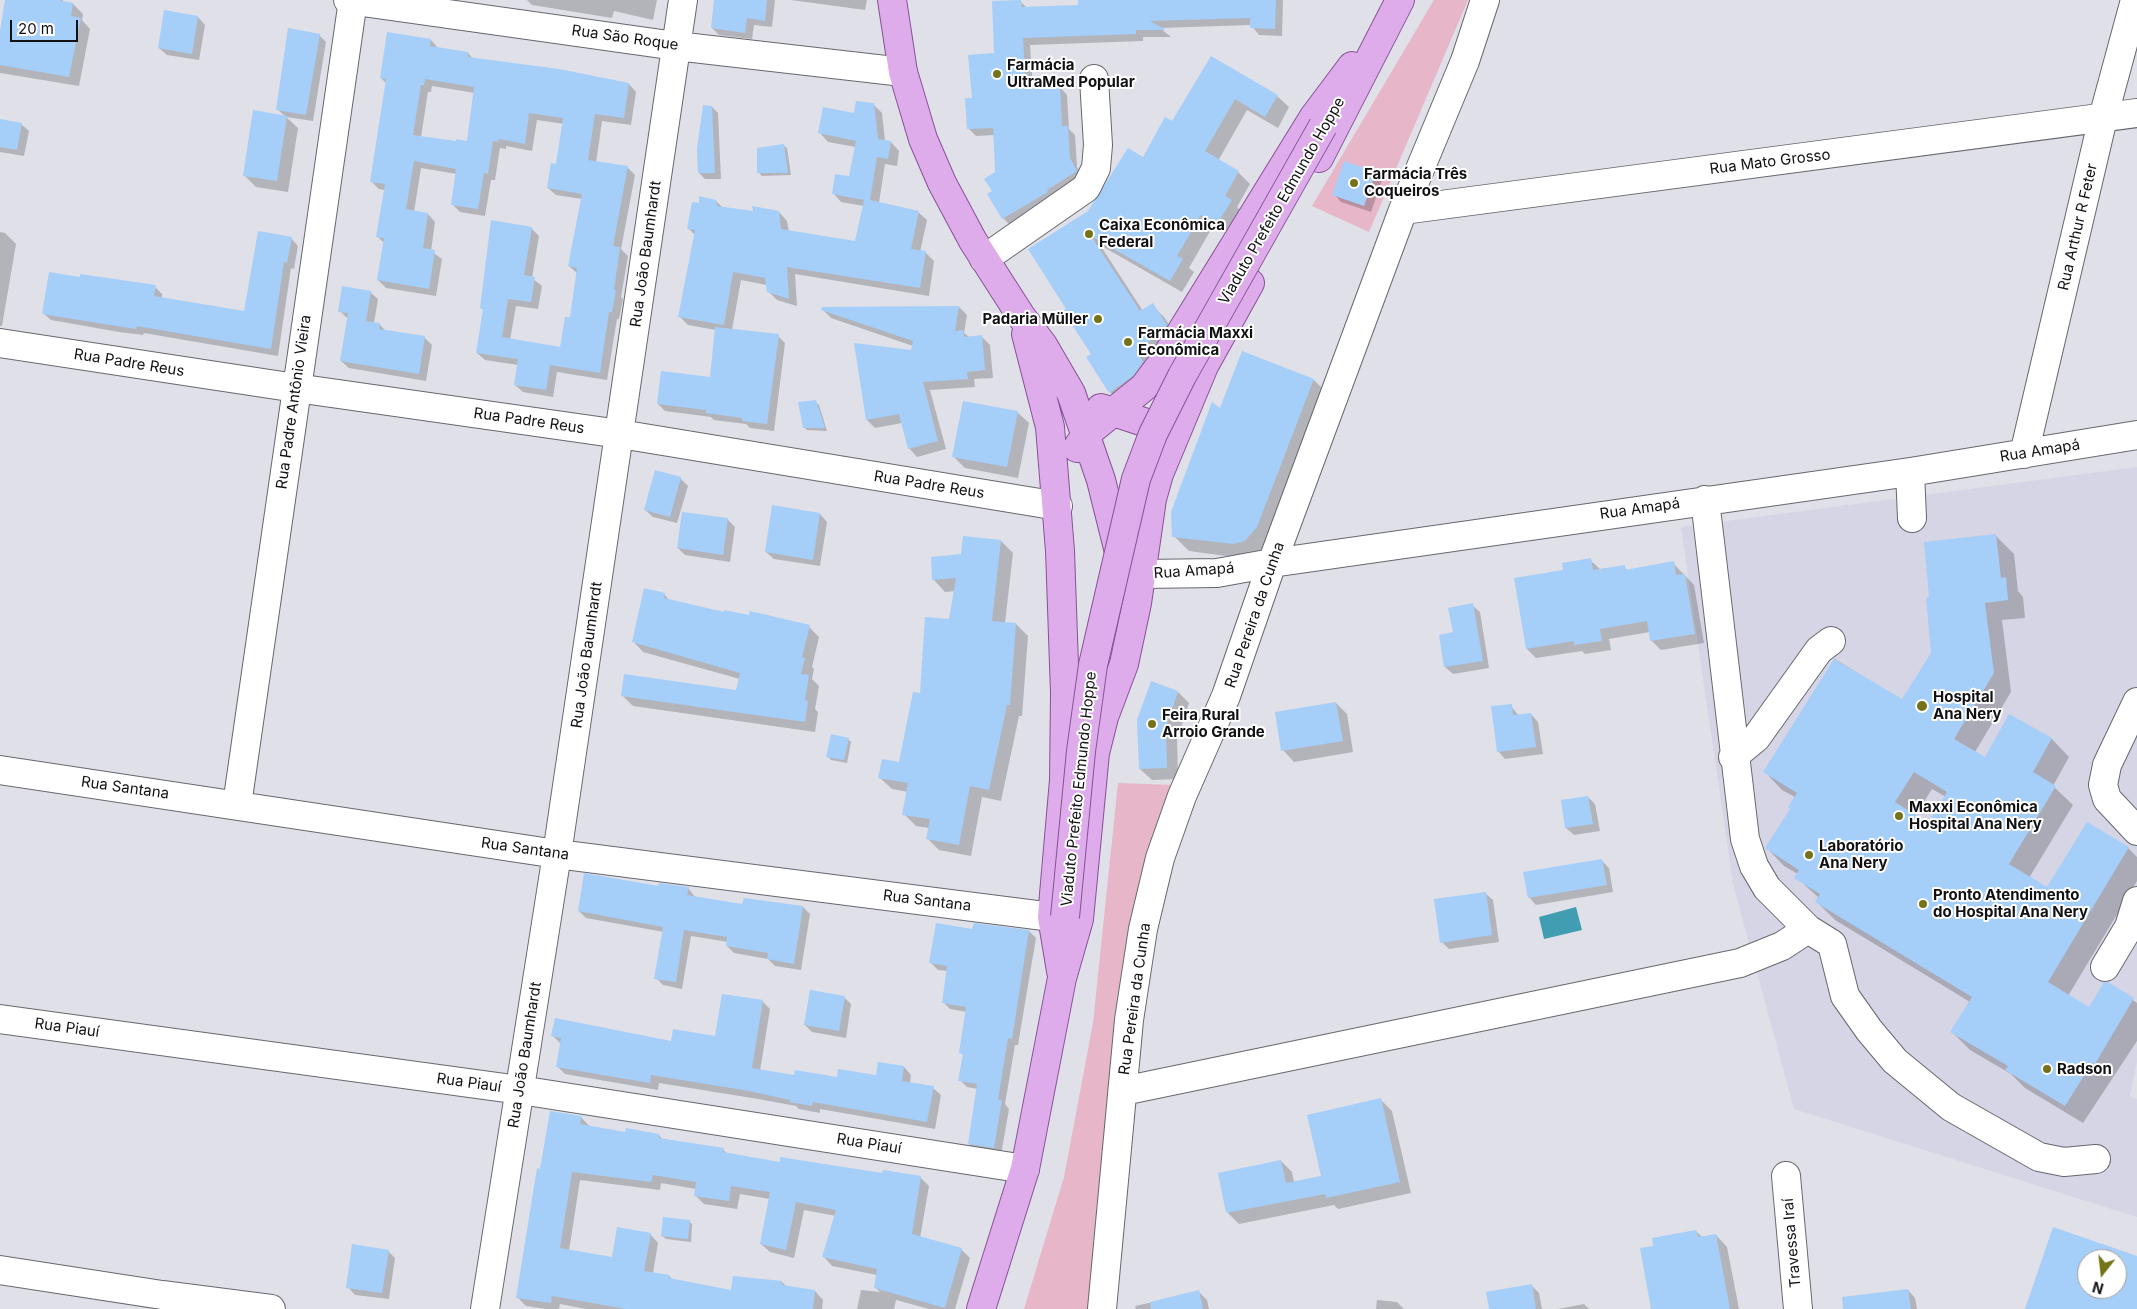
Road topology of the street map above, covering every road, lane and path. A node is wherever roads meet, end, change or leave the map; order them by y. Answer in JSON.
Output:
{"nodes":[{"id":1,"x":351,"y":0,"type":"edge"},
{"id":2,"x":683,"y":0,"type":"edge"},
{"id":3,"x":892,"y":0,"type":"edge"},
{"id":4,"x":1485,"y":0,"type":"edge"},
{"id":5,"x":2135,"y":0,"type":"edge"},
{"id":6,"x":1397,"y":5,"type":"edge"},
{"id":7,"x":676,"y":46,"type":"junction"},
{"id":8,"x":903,"y":72,"type":"junction"},
{"id":9,"x":1094,"y":79,"type":"dead end"},
{"id":10,"x":2137,"y":113,"type":"edge"},
{"id":11,"x":2103,"y":118,"type":"junction"},
{"id":12,"x":1403,"y":210,"type":"junction"},
{"id":13,"x":984,"y":259,"type":"junction"},
{"id":14,"x":1021,"y":316,"type":"junction"},
{"id":15,"x":0,"y":343,"type":"edge"},
{"id":16,"x":296,"y":388,"type":"junction"},
{"id":17,"x":1071,"y":392,"type":"junction"},
{"id":18,"x":1114,"y":413,"type":"junction"},
{"id":19,"x":620,"y":434,"type":"junction"},
{"id":20,"x":1086,"y":434,"type":"junction"},
{"id":21,"x":2137,"y":435,"type":"edge"},
{"id":22,"x":2024,"y":454,"type":"junction"},
{"id":23,"x":1910,"y":472,"type":"junction"},
{"id":24,"x":1159,"y":474,"type":"junction"},
{"id":25,"x":1055,"y":479,"type":"junction"},
{"id":26,"x":1705,"y":500,"type":"junction"},
{"id":27,"x":1058,"y":506,"type":"junction"},
{"id":28,"x":1912,"y":518,"type":"dead end"},
{"id":29,"x":1272,"y":562,"type":"junction"},
{"id":30,"x":1141,"y":574,"type":"junction"},
{"id":31,"x":1133,"y":622,"type":"junction"},
{"id":32,"x":1064,"y":634,"type":"junction"},
{"id":33,"x":1831,"y":641,"type":"dead end"},
{"id":34,"x":1124,"y":664,"type":"junction"},
{"id":35,"x":2137,"y":702,"type":"edge"},
{"id":36,"x":1733,"y":757,"type":"junction"},
{"id":37,"x":0,"y":770,"type":"edge"},
{"id":38,"x":237,"y":805,"type":"junction"},
{"id":39,"x":2137,"y":831,"type":"edge"},
{"id":40,"x":557,"y":854,"type":"junction"},
{"id":41,"x":2137,"y":901,"type":"edge"},
{"id":42,"x":1058,"y":917,"type":"junction"},
{"id":43,"x":1808,"y":929,"type":"junction"},
{"id":44,"x":2105,"y":967,"type":"dead end"},
{"id":45,"x":1062,"y":978,"type":"junction"},
{"id":46,"x":0,"y":1019,"type":"edge"},
{"id":47,"x":520,"y":1090,"type":"junction"},
{"id":48,"x":1123,"y":1091,"type":"junction"},
{"id":49,"x":2096,"y":1160,"type":"dead end"},
{"id":50,"x":1025,"y":1169,"type":"junction"},
{"id":51,"x":1786,"y":1176,"type":"dead end"},
{"id":52,"x":0,"y":1270,"type":"edge"},
{"id":53,"x":160,"y":1302,"type":"edge"},
{"id":54,"x":271,"y":1309,"type":"edge"},
{"id":55,"x":484,"y":1309,"type":"edge"},
{"id":56,"x":982,"y":1309,"type":"edge"},
{"id":57,"x":1102,"y":1309,"type":"edge"},
{"id":58,"x":1798,"y":1309,"type":"edge"}],
"edges":[{"from":1,"to":7,"type":"street","name":"Rua São Roque"},
{"from":1,"to":16,"type":"street","name":"Rua Padre Antônio Vieira"},
{"from":2,"to":7,"type":"street","name":"Rua João Baumhardt"},
{"from":3,"to":8,"type":"main road"},
{"from":4,"to":12,"type":"street","name":"Rua Pereira da Cunha"},
{"from":5,"to":11,"type":"street","name":"Rua Arthur R Feter"},
{"from":6,"to":18,"type":"main road"},
{"from":6,"to":24,"type":"main road"},
{"from":6,"to":42,"type":"main road","name":"Viaduto Prefeito Edmundo Hoppe","bridge":true},
{"from":7,"to":8,"type":"street","name":"Rua São Roque"},
{"from":7,"to":19,"type":"street","name":"Rua João Baumhardt"},
{"from":8,"to":13,"type":"main road"},
{"from":9,"to":13,"type":"street"},
{"from":10,"to":11,"type":"street","name":"Rua Mato Grosso"},
{"from":11,"to":12,"type":"street","name":"Rua Mato Grosso"},
{"from":11,"to":22,"type":"street","name":"Rua Arthur R Feter"},
{"from":12,"to":29,"type":"street","name":"Rua Pereira da Cunha"},
{"from":13,"to":14,"type":"main road"},
{"from":14,"to":17,"type":"main road"},
{"from":14,"to":25,"type":"main road"},
{"from":15,"to":16,"type":"street","name":"Rua Padre Reus"},
{"from":16,"to":19,"type":"street","name":"Rua Padre Reus"},
{"from":16,"to":38,"type":"street","name":"Rua Padre Antônio Vieira"},
{"from":17,"to":18,"type":"main road"},
{"from":17,"to":20,"type":"main road"},
{"from":18,"to":20,"type":"main road"},
{"from":18,"to":24,"type":"main road"},
{"from":19,"to":27,"type":"street","name":"Rua Padre Reus"},
{"from":19,"to":40,"type":"street","name":"Rua João Baumhardt"},
{"from":20,"to":25,"type":"main road"},
{"from":20,"to":31,"type":"main road"},
{"from":21,"to":22,"type":"street","name":"Rua Amapá"},
{"from":22,"to":23,"type":"street","name":"Rua Amapá"},
{"from":23,"to":26,"type":"street","name":"Rua Amapá"},
{"from":23,"to":28,"type":"street"},
{"from":24,"to":30,"type":"main road"},
{"from":25,"to":27,"type":"main road"},
{"from":26,"to":29,"type":"street","name":"Rua Amapá"},
{"from":26,"to":36,"type":"street"},
{"from":27,"to":32,"type":"main road"},
{"from":29,"to":30,"type":"street","name":"Rua Amapá"},
{"from":29,"to":48,"type":"street","name":"Rua Pereira da Cunha"},
{"from":30,"to":31,"type":"main road"},
{"from":31,"to":34,"type":"main road"},
{"from":32,"to":34,"type":"main road"},
{"from":32,"to":42,"type":"main road"},
{"from":33,"to":36,"type":"street"},
{"from":34,"to":45,"type":"main road"},
{"from":35,"to":39,"type":"street"},
{"from":36,"to":43,"type":"street"},
{"from":37,"to":38,"type":"street","name":"Rua Santana"},
{"from":38,"to":40,"type":"street","name":"Rua Santana"},
{"from":40,"to":42,"type":"street","name":"Rua Santana"},
{"from":40,"to":47,"type":"street","name":"Rua João Baumhardt"},
{"from":41,"to":44,"type":"street"},
{"from":42,"to":45,"type":"main road","name":"Viaduto Prefeito Edmundo Hoppe"},
{"from":43,"to":48,"type":"street"},
{"from":43,"to":49,"type":"street"},
{"from":45,"to":50,"type":"main road"},
{"from":46,"to":47,"type":"street","name":"Rua Piauí"},
{"from":47,"to":50,"type":"street","name":"Rua Piauí"},
{"from":47,"to":55,"type":"street","name":"Rua João Baumhardt"},
{"from":48,"to":57,"type":"street","name":"Rua Pereira da Cunha"},
{"from":50,"to":56,"type":"main road"},
{"from":51,"to":58,"type":"street","name":"Travessa Iraí"},
{"from":52,"to":53,"type":"street"},
{"from":53,"to":54,"type":"street"}]}
